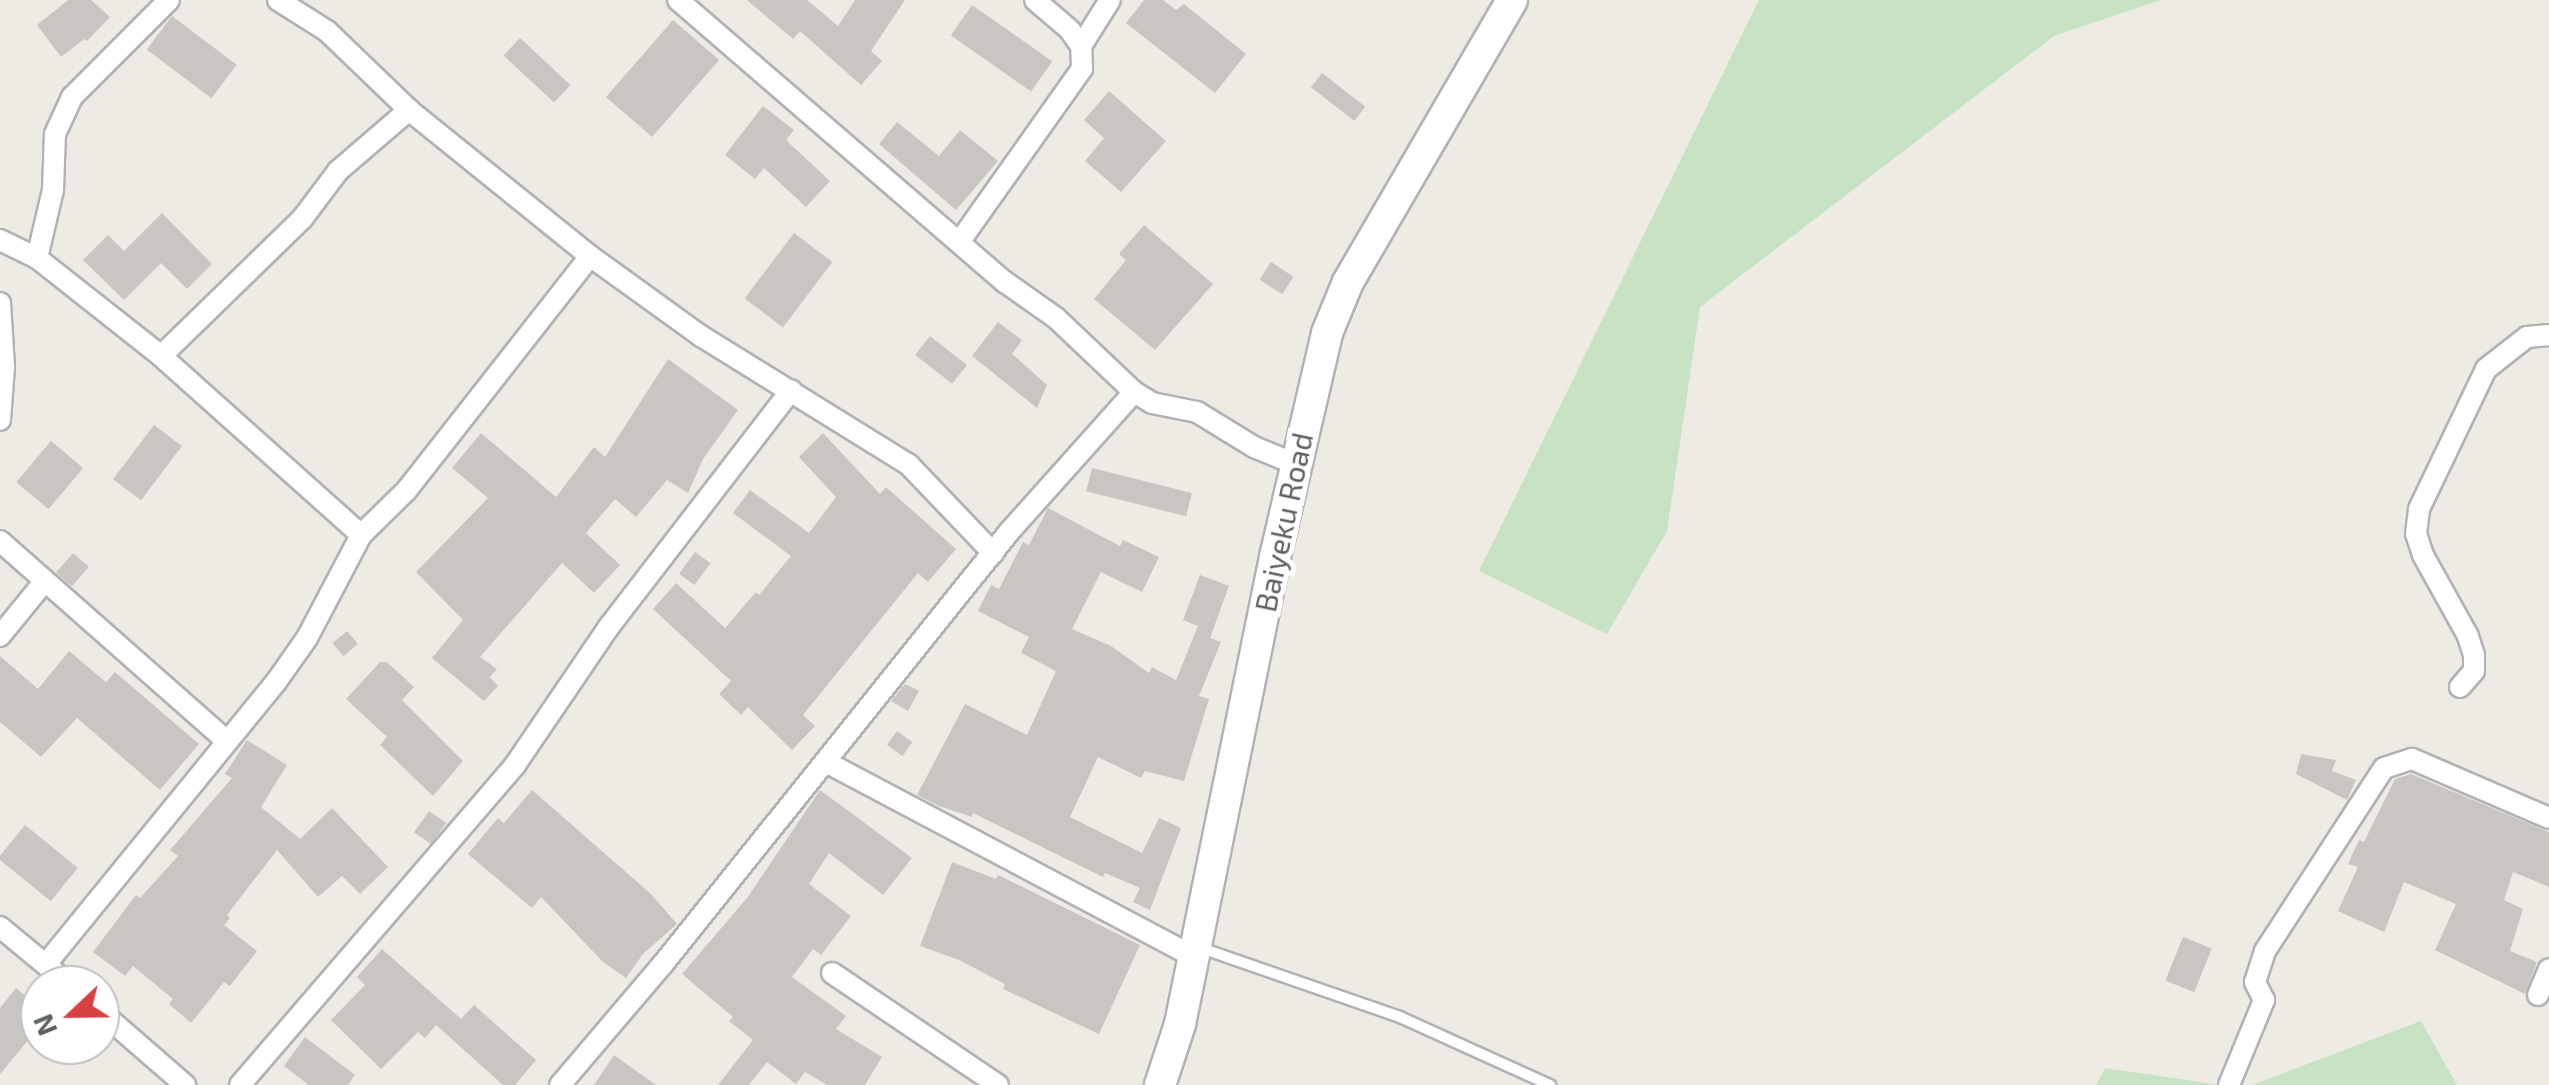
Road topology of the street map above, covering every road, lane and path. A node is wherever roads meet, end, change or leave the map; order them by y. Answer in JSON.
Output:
{"nodes":[{"id":1,"x":169,"y":0,"type":"edge"},
{"id":2,"x":278,"y":0,"type":"edge"},
{"id":3,"x":678,"y":0,"type":"edge"},
{"id":4,"x":1034,"y":0,"type":"edge"},
{"id":5,"x":1110,"y":0,"type":"edge"},
{"id":6,"x":1512,"y":0,"type":"edge"},
{"id":7,"x":1081,"y":46,"type":"junction"},
{"id":8,"x":410,"y":110,"type":"junction"},
{"id":9,"x":0,"y":240,"type":"edge"},
{"id":10,"x":960,"y":241,"type":"junction"},
{"id":11,"x":590,"y":256,"type":"junction"},
{"id":12,"x":37,"y":258,"type":"junction"},
{"id":13,"x":0,"y":303,"type":"edge"},
{"id":14,"x":2549,"y":335,"type":"edge"},
{"id":15,"x":161,"y":356,"type":"junction"},
{"id":16,"x":791,"y":390,"type":"junction"},
{"id":17,"x":1134,"y":392,"type":"junction"},
{"id":18,"x":0,"y":420,"type":"edge"},
{"id":19,"x":1294,"y":464,"type":"junction"},
{"id":20,"x":361,"y":536,"type":"junction"},
{"id":21,"x":0,"y":541,"type":"edge"},
{"id":22,"x":993,"y":553,"type":"junction"},
{"id":23,"x":44,"y":582,"type":"junction"},
{"id":24,"x":0,"y":636,"type":"edge"},
{"id":25,"x":2460,"y":687,"type":"dead end"},
{"id":26,"x":228,"y":741,"type":"junction"},
{"id":27,"x":826,"y":762,"type":"junction"},
{"id":28,"x":2549,"y":818,"type":"edge"},
{"id":29,"x":0,"y":927,"type":"edge"},
{"id":30,"x":1194,"y":951,"type":"junction"},
{"id":31,"x":46,"y":964,"type":"joint"},
{"id":32,"x":2549,"y":968,"type":"edge"},
{"id":33,"x":832,"y":974,"type":"dead end"},
{"id":34,"x":2538,"y":995,"type":"dead end"},
{"id":35,"x":120,"y":1028,"type":"edge"},
{"id":36,"x":185,"y":1085,"type":"edge"},
{"id":37,"x":240,"y":1085,"type":"edge"},
{"id":38,"x":560,"y":1085,"type":"edge"},
{"id":39,"x":998,"y":1085,"type":"edge"},
{"id":40,"x":1160,"y":1085,"type":"edge"},
{"id":41,"x":1550,"y":1085,"type":"edge"},
{"id":42,"x":2228,"y":1085,"type":"edge"}],
"edges":[{"from":1,"to":12,"type":"street"},
{"from":2,"to":8,"type":"street"},
{"from":3,"to":10,"type":"street"},
{"from":4,"to":7,"type":"street"},
{"from":5,"to":7,"type":"street"},
{"from":6,"to":19,"type":"main road","name":"Baiyeku Road"},
{"from":7,"to":10,"type":"street"},
{"from":8,"to":11,"type":"street"},
{"from":8,"to":15,"type":"street"},
{"from":9,"to":12,"type":"street"},
{"from":10,"to":17,"type":"street"},
{"from":11,"to":16,"type":"street"},
{"from":11,"to":20,"type":"street"},
{"from":12,"to":15,"type":"street"},
{"from":13,"to":18,"type":"street"},
{"from":14,"to":25,"type":"street"},
{"from":15,"to":20,"type":"street"},
{"from":16,"to":22,"type":"street"},
{"from":16,"to":37,"type":"street"},
{"from":17,"to":19,"type":"street"},
{"from":17,"to":22,"type":"street"},
{"from":19,"to":30,"type":"main road","name":"Baiyeku Road"},
{"from":20,"to":26,"type":"street"},
{"from":21,"to":23,"type":"street"},
{"from":22,"to":27,"type":"street"},
{"from":23,"to":24,"type":"street"},
{"from":23,"to":26,"type":"street"},
{"from":26,"to":31,"type":"street"},
{"from":27,"to":30,"type":"street"},
{"from":27,"to":38,"type":"street"},
{"from":28,"to":42,"type":"street"},
{"from":29,"to":31,"type":"street"},
{"from":30,"to":40,"type":"main road","name":"Baiyeku Road"},
{"from":30,"to":41,"type":"lane"},
{"from":32,"to":34,"type":"street"},
{"from":33,"to":39,"type":"street"},
{"from":35,"to":36,"type":"street"}]}
